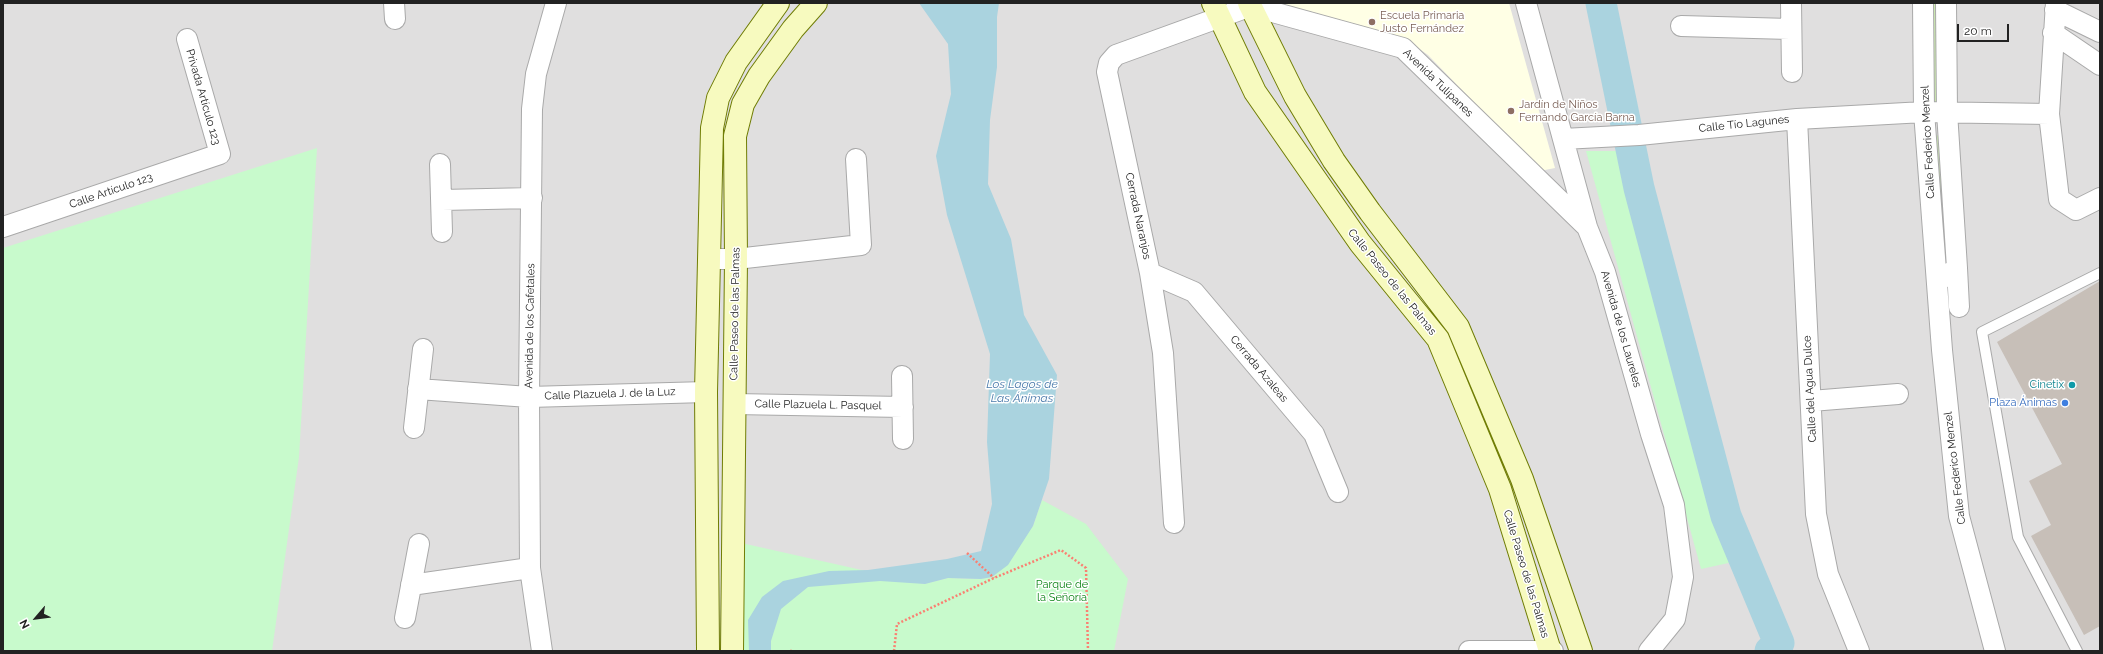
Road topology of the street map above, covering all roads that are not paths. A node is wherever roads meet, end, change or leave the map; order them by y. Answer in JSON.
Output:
{"nodes":[{"id":1,"x":556,"y":3,"type":"edge"},
{"id":2,"x":778,"y":3,"type":"edge"},
{"id":3,"x":816,"y":3,"type":"edge"},
{"id":4,"x":1526,"y":3,"type":"edge"},
{"id":5,"x":1791,"y":3,"type":"edge"},
{"id":6,"x":1923,"y":3,"type":"edge"},
{"id":7,"x":1946,"y":3,"type":"edge"},
{"id":8,"x":1250,"y":4,"type":"edge"},
{"id":9,"x":2056,"y":6,"type":"edge"},
{"id":10,"x":1217,"y":10,"type":"edge"},
{"id":11,"x":1681,"y":26,"type":"dead end"},
{"id":12,"x":1790,"y":29,"type":"junction"},
{"id":13,"x":2100,"y":32,"type":"edge"},
{"id":14,"x":2053,"y":33,"type":"junction"},
{"id":15,"x":187,"y":39,"type":"dead end"},
{"id":16,"x":2100,"y":65,"type":"edge"},
{"id":17,"x":1792,"y":72,"type":"dead end"},
{"id":18,"x":1924,"y":112,"type":"junction"},
{"id":19,"x":1947,"y":112,"type":"junction"},
{"id":20,"x":2049,"y":114,"type":"junction"},
{"id":21,"x":1797,"y":119,"type":"junction"},
{"id":22,"x":1563,"y":139,"type":"junction"},
{"id":23,"x":220,"y":154,"type":"joint"},
{"id":24,"x":856,"y":159,"type":"dead end"},
{"id":25,"x":440,"y":164,"type":"dead end"},
{"id":26,"x":532,"y":198,"type":"junction"},
{"id":27,"x":2100,"y":198,"type":"edge"},
{"id":28,"x":442,"y":200,"type":"junction"},
{"id":29,"x":3,"y":227,"type":"edge"},
{"id":30,"x":1587,"y":227,"type":"junction"},
{"id":31,"x":442,"y":232,"type":"dead end"},
{"id":32,"x":709,"y":259,"type":"junction"},
{"id":33,"x":736,"y":259,"type":"junction"},
{"id":34,"x":1957,"y":268,"type":"junction"},
{"id":35,"x":1150,"y":273,"type":"junction"},
{"id":36,"x":2100,"y":273,"type":"edge"},
{"id":37,"x":1937,"y":282,"type":"junction"},
{"id":38,"x":1959,"y":307,"type":"dead end"},
{"id":39,"x":423,"y":349,"type":"dead end"},
{"id":40,"x":902,"y":376,"type":"dead end"},
{"id":41,"x":418,"y":389,"type":"junction"},
{"id":42,"x":706,"y":392,"type":"junction"},
{"id":43,"x":1898,"y":394,"type":"dead end"},
{"id":44,"x":529,"y":396,"type":"junction"},
{"id":45,"x":1810,"y":400,"type":"junction"},
{"id":46,"x":734,"y":404,"type":"junction"},
{"id":47,"x":903,"y":407,"type":"junction"},
{"id":48,"x":414,"y":428,"type":"dead end"},
{"id":49,"x":903,"y":439,"type":"dead end"},
{"id":50,"x":707,"y":459,"type":"junction"},
{"id":51,"x":733,"y":460,"type":"junction"},
{"id":52,"x":1338,"y":492,"type":"dead end"},
{"id":53,"x":1174,"y":524,"type":"dead end"},
{"id":54,"x":419,"y":544,"type":"dead end"},
{"id":55,"x":530,"y":568,"type":"junction"},
{"id":56,"x":411,"y":585,"type":"junction"},
{"id":57,"x":405,"y":618,"type":"dead end"},
{"id":58,"x":542,"y":651,"type":"edge"},
{"id":59,"x":708,"y":651,"type":"edge"},
{"id":60,"x":732,"y":651,"type":"edge"},
{"id":61,"x":1469,"y":651,"type":"edge"},
{"id":62,"x":1551,"y":651,"type":"edge"},
{"id":63,"x":1581,"y":651,"type":"edge"},
{"id":64,"x":1649,"y":651,"type":"edge"},
{"id":65,"x":1859,"y":651,"type":"edge"},
{"id":66,"x":1995,"y":651,"type":"edge"},
{"id":67,"x":2077,"y":651,"type":"edge"}],
"edges":[{"from":1,"to":26,"type":"street","name":"Avenida de los Cafetales"},
{"from":2,"to":32,"type":"main road"},
{"from":3,"to":33,"type":"main road","name":"Calle Paseo de las Palmas"},
{"from":4,"to":22,"type":"street","name":"Avenida de los Laureles"},
{"from":5,"to":12,"type":"street"},
{"from":6,"to":18,"type":"street","name":"Calle Federico Menzel"},
{"from":7,"to":19,"type":"street","name":"Calle Federico Menzel"},
{"from":8,"to":10,"type":"street","name":"Cerrada Naranjos"},
{"from":8,"to":30,"type":"street","name":"Avenida Tulipanes"},
{"from":8,"to":63,"type":"main road"},
{"from":9,"to":13,"type":"street"},
{"from":9,"to":14,"type":"street"},
{"from":10,"to":35,"type":"street","name":"Cerrada Naranjos"},
{"from":10,"to":62,"type":"main road","name":"Calle Paseo de las Palmas"},
{"from":11,"to":12,"type":"street"},
{"from":12,"to":17,"type":"street"},
{"from":14,"to":16,"type":"street"},
{"from":14,"to":20,"type":"street"},
{"from":15,"to":23,"type":"street","name":"Privada Artículo 123"},
{"from":18,"to":19,"type":"street","name":"Calle Tío Lagunes"},
{"from":18,"to":21,"type":"street","name":"Calle Tío Lagunes"},
{"from":18,"to":37,"type":"street","name":"Calle Federico Menzel"},
{"from":19,"to":20,"type":"street","name":"Calle Tío Lagunes"},
{"from":19,"to":34,"type":"street","name":"Calle Federico Menzel"},
{"from":20,"to":27,"type":"street"},
{"from":21,"to":22,"type":"street","name":"Calle Tío Lagunes"},
{"from":21,"to":45,"type":"street","name":"Calle del Agua Dulce"},
{"from":22,"to":30,"type":"street","name":"Avenida de los Laureles"},
{"from":23,"to":29,"type":"street","name":"Calle Artículo 123"},
{"from":24,"to":33,"type":"street"},
{"from":25,"to":28,"type":"street"},
{"from":26,"to":28,"type":"street"},
{"from":26,"to":44,"type":"street","name":"Avenida de los Cafetales"},
{"from":28,"to":31,"type":"street"},
{"from":30,"to":64,"type":"street","name":"Avenida de los Laureles"},
{"from":32,"to":33,"type":"street"},
{"from":32,"to":42,"type":"main road"},
{"from":33,"to":46,"type":"main road","name":"Calle Paseo de las Palmas"},
{"from":34,"to":37,"type":"street"},
{"from":34,"to":38,"type":"street","name":"Calle Federico Menzel"},
{"from":35,"to":52,"type":"street","name":"Cerrada Azaleas"},
{"from":35,"to":53,"type":"street","name":"Cerrada Naranjos"},
{"from":36,"to":67,"type":"lane"},
{"from":37,"to":66,"type":"street","name":"Calle Federico Menzel"},
{"from":39,"to":41,"type":"street"},
{"from":40,"to":47,"type":"street"},
{"from":41,"to":44,"type":"street","name":"Calle Plazuela J. de la Luz"},
{"from":41,"to":48,"type":"street"},
{"from":42,"to":44,"type":"street","name":"Calle Plazuela J. de la Luz"},
{"from":42,"to":50,"type":"main road"},
{"from":43,"to":45,"type":"street"},
{"from":44,"to":55,"type":"street","name":"Avenida de los Cafetales"},
{"from":45,"to":65,"type":"street","name":"Calle del Agua Dulce"},
{"from":46,"to":47,"type":"street","name":"Calle Plazuela L. Pasquel"},
{"from":46,"to":51,"type":"main road","name":"Calle Paseo de las Palmas"},
{"from":47,"to":49,"type":"street"},
{"from":50,"to":51,"type":"main road"},
{"from":50,"to":59,"type":"main road"},
{"from":51,"to":60,"type":"main road","name":"Calle Paseo de las Palmas"},
{"from":54,"to":56,"type":"street"},
{"from":55,"to":56,"type":"street"},
{"from":55,"to":58,"type":"street","name":"Avenida de los Cafetales"},
{"from":56,"to":57,"type":"street"},
{"from":61,"to":62,"type":"street"}]}
